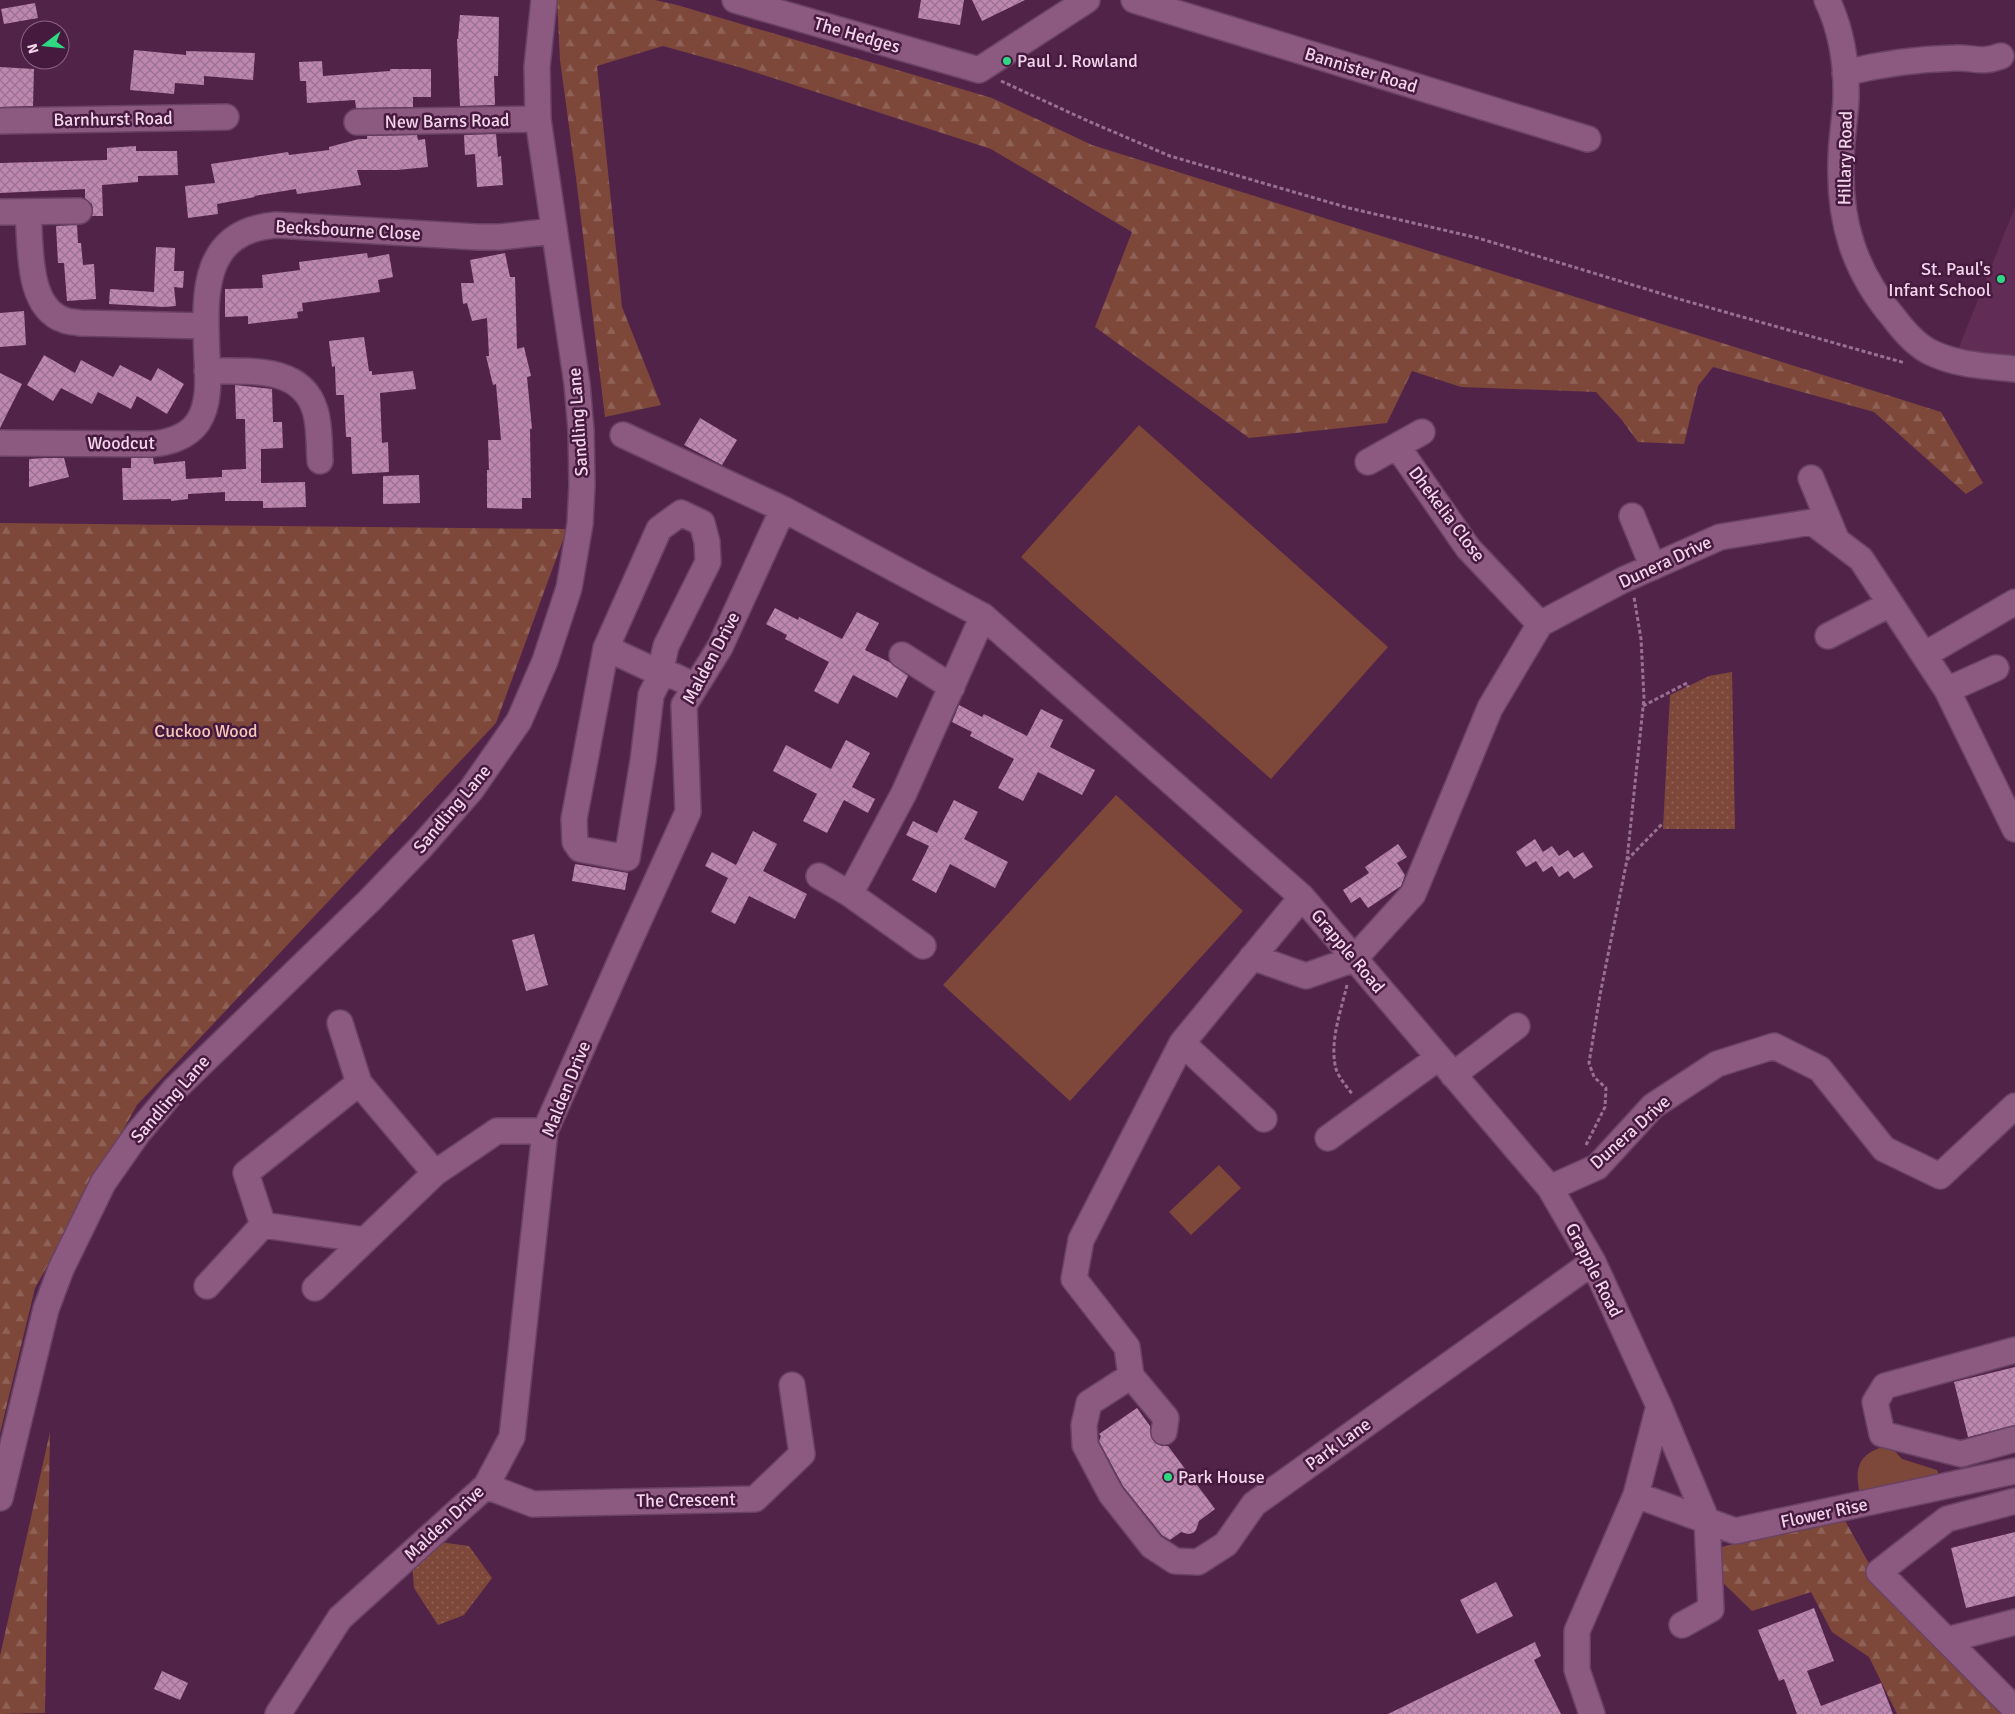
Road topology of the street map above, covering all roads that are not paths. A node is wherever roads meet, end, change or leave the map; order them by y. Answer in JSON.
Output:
{"nodes":[{"id":1,"x":544,"y":0,"type":"edge"},
{"id":2,"x":735,"y":0,"type":"edge"},
{"id":3,"x":1087,"y":0,"type":"edge"},
{"id":4,"x":1134,"y":0,"type":"edge"},
{"id":5,"x":1827,"y":0,"type":"edge"},
{"id":6,"x":2000,"y":56,"type":"dead end"},
{"id":7,"x":1845,"y":73,"type":"junction"},
{"id":8,"x":226,"y":117,"type":"dead end"},
{"id":9,"x":538,"y":119,"type":"junction"},
{"id":10,"x":0,"y":121,"type":"edge"},
{"id":11,"x":357,"y":122,"type":"dead end"},
{"id":12,"x":1588,"y":140,"type":"dead end"},
{"id":13,"x":80,"y":211,"type":"dead end"},
{"id":14,"x":0,"y":212,"type":"edge"},
{"id":15,"x":28,"y":212,"type":"junction"},
{"id":16,"x":554,"y":231,"type":"junction"},
{"id":17,"x":206,"y":326,"type":"junction"},
{"id":18,"x":2015,"y":369,"type":"edge"},
{"id":19,"x":207,"y":371,"type":"junction"},
{"id":20,"x":1422,"y":432,"type":"dead end"},
{"id":21,"x":623,"y":435,"type":"dead end"},
{"id":22,"x":0,"y":443,"type":"edge"},
{"id":23,"x":1397,"y":446,"type":"junction"},
{"id":24,"x":320,"y":461,"type":"dead end"},
{"id":25,"x":1368,"y":462,"type":"dead end"},
{"id":26,"x":1811,"y":478,"type":"dead end"},
{"id":27,"x":783,"y":509,"type":"junction"},
{"id":28,"x":1632,"y":516,"type":"dead end"},
{"id":29,"x":1837,"y":541,"type":"junction"},
{"id":30,"x":1653,"y":567,"type":"junction"},
{"id":31,"x":2015,"y":602,"type":"edge"},
{"id":32,"x":1890,"y":604,"type":"junction"},
{"id":33,"x":984,"y":616,"type":"junction"},
{"id":34,"x":1540,"y":624,"type":"junction"},
{"id":35,"x":1828,"y":636,"type":"dead end"},
{"id":36,"x":606,"y":648,"type":"junction"},
{"id":37,"x":1924,"y":655,"type":"junction"},
{"id":38,"x":902,"y":656,"type":"dead end"},
{"id":39,"x":1996,"y":668,"type":"dead end"},
{"id":40,"x":664,"y":675,"type":"junction"},
{"id":41,"x":695,"y":686,"type":"junction"},
{"id":42,"x":952,"y":687,"type":"junction"},
{"id":43,"x":1947,"y":690,"type":"junction"},
{"id":44,"x":2015,"y":829,"type":"edge"},
{"id":45,"x":819,"y":876,"type":"dead end"},
{"id":46,"x":850,"y":894,"type":"junction"},
{"id":47,"x":1302,"y":897,"type":"junction"},
{"id":48,"x":923,"y":946,"type":"dead end"},
{"id":49,"x":1252,"y":957,"type":"junction"},
{"id":50,"x":1359,"y":964,"type":"junction"},
{"id":51,"x":340,"y":1022,"type":"dead end"},
{"id":52,"x":1517,"y":1026,"type":"dead end"},
{"id":53,"x":1182,"y":1043,"type":"junction"},
{"id":54,"x":1446,"y":1066,"type":"junction"},
{"id":55,"x":359,"y":1083,"type":"junction"},
{"id":56,"x":2015,"y":1106,"type":"edge"},
{"id":57,"x":1264,"y":1119,"type":"dead end"},
{"id":58,"x":545,"y":1131,"type":"junction"},
{"id":59,"x":1328,"y":1138,"type":"dead end"},
{"id":60,"x":436,"y":1174,"type":"junction"},
{"id":61,"x":1550,"y":1188,"type":"junction"},
{"id":62,"x":263,"y":1225,"type":"junction"},
{"id":63,"x":365,"y":1240,"type":"junction"},
{"id":64,"x":1593,"y":1262,"type":"junction"},
{"id":65,"x":207,"y":1286,"type":"dead end"},
{"id":66,"x":315,"y":1288,"type":"dead end"},
{"id":67,"x":2015,"y":1350,"type":"edge"},
{"id":68,"x":1131,"y":1376,"type":"junction"},
{"id":69,"x":792,"y":1384,"type":"dead end"},
{"id":70,"x":1659,"y":1406,"type":"junction"},
{"id":71,"x":1164,"y":1432,"type":"dead end"},
{"id":72,"x":2015,"y":1439,"type":"edge"},
{"id":73,"x":2015,"y":1471,"type":"edge"},
{"id":74,"x":486,"y":1486,"type":"junction"},
{"id":75,"x":1636,"y":1495,"type":"junction"},
{"id":76,"x":0,"y":1498,"type":"edge"},
{"id":77,"x":2015,"y":1501,"type":"edge"},
{"id":78,"x":1707,"y":1521,"type":"junction"},
{"id":79,"x":2015,"y":1622,"type":"edge"},
{"id":80,"x":1682,"y":1625,"type":"dead end"},
{"id":81,"x":1947,"y":1640,"type":"junction"},
{"id":82,"x":2015,"y":1709,"type":"edge"},
{"id":83,"x":278,"y":1714,"type":"edge"},
{"id":84,"x":1592,"y":1714,"type":"edge"}],
"edges":[{"from":1,"to":9,"type":"street","name":"Sandling Lane"},
{"from":2,"to":3,"type":"street","name":"The Hedges"},
{"from":4,"to":12,"type":"street","name":"Bannister Road"},
{"from":5,"to":7,"type":"street","name":"Hillary Road"},
{"from":6,"to":7,"type":"street"},
{"from":7,"to":18,"type":"street","name":"Hillary Road"},
{"from":8,"to":10,"type":"street","name":"Barnhurst Road"},
{"from":9,"to":11,"type":"street","name":"New Barns Road"},
{"from":9,"to":16,"type":"street","name":"Sandling Lane"},
{"from":13,"to":15,"type":"street"},
{"from":14,"to":15,"type":"street"},
{"from":15,"to":17,"type":"street"},
{"from":16,"to":17,"type":"street","name":"Becksbourne Close"},
{"from":16,"to":76,"type":"street","name":"Sandling Lane"},
{"from":17,"to":19,"type":"street","name":"Woodcut"},
{"from":19,"to":22,"type":"street","name":"Woodcut"},
{"from":19,"to":24,"type":"street"},
{"from":20,"to":23,"type":"street","name":"Dhekelia Close"},
{"from":21,"to":27,"type":"street","name":"Grapple Road"},
{"from":23,"to":25,"type":"street","name":"Dhekelia Close"},
{"from":23,"to":34,"type":"street","name":"Dhekelia Close"},
{"from":26,"to":29,"type":"street"},
{"from":27,"to":33,"type":"street","name":"Grapple Road"},
{"from":27,"to":41,"type":"street","name":"Malden Drive"},
{"from":28,"to":30,"type":"street"},
{"from":29,"to":30,"type":"street","name":"Dunera Drive"},
{"from":29,"to":32,"type":"street","name":"Dunera Drive"},
{"from":30,"to":34,"type":"street","name":"Dunera Drive"},
{"from":31,"to":37,"type":"street"},
{"from":32,"to":35,"type":"street"},
{"from":32,"to":37,"type":"street","name":"Dunera Drive"},
{"from":33,"to":42,"type":"street"},
{"from":33,"to":47,"type":"street","name":"Grapple Road"},
{"from":34,"to":50,"type":"street"},
{"from":36,"to":40,"type":"street"},
{"from":36,"to":40,"type":"street"},
{"from":36,"to":40,"type":"street"},
{"from":37,"to":43,"type":"street","name":"Dunera Drive"},
{"from":38,"to":42,"type":"street"},
{"from":39,"to":43,"type":"street"},
{"from":40,"to":41,"type":"street"},
{"from":41,"to":58,"type":"street","name":"Malden Drive"},
{"from":42,"to":46,"type":"street"},
{"from":43,"to":44,"type":"street","name":"Dunera Drive"},
{"from":45,"to":46,"type":"street"},
{"from":46,"to":48,"type":"street"},
{"from":47,"to":49,"type":"street"},
{"from":47,"to":50,"type":"street","name":"Grapple Road"},
{"from":49,"to":50,"type":"street"},
{"from":49,"to":53,"type":"street"},
{"from":50,"to":54,"type":"street","name":"Grapple Road"},
{"from":51,"to":55,"type":"street"},
{"from":52,"to":54,"type":"street"},
{"from":53,"to":57,"type":"street"},
{"from":53,"to":68,"type":"street"},
{"from":54,"to":59,"type":"street"},
{"from":54,"to":61,"type":"street","name":"Grapple Road"},
{"from":55,"to":60,"type":"street"},
{"from":55,"to":62,"type":"street"},
{"from":56,"to":61,"type":"street","name":"Dunera Drive"},
{"from":58,"to":60,"type":"street"},
{"from":58,"to":74,"type":"street","name":"Malden Drive"},
{"from":60,"to":63,"type":"street"},
{"from":61,"to":64,"type":"street","name":"Grapple Road"},
{"from":62,"to":63,"type":"street"},
{"from":62,"to":65,"type":"street"},
{"from":63,"to":66,"type":"street"},
{"from":64,"to":68,"type":"street","name":"Park Lane"},
{"from":64,"to":70,"type":"street","name":"Grapple Road"},
{"from":67,"to":72,"type":"street"},
{"from":68,"to":71,"type":"street"},
{"from":69,"to":74,"type":"street","name":"The Crescent"},
{"from":70,"to":75,"type":"street"},
{"from":70,"to":78,"type":"street","name":"Grapple Road"},
{"from":73,"to":78,"type":"street","name":"Flower Rise"},
{"from":74,"to":83,"type":"street","name":"Malden Drive"},
{"from":75,"to":78,"type":"street","name":"Flower Rise"},
{"from":75,"to":84,"type":"street"},
{"from":77,"to":81,"type":"street"},
{"from":78,"to":80,"type":"street"},
{"from":79,"to":81,"type":"street"},
{"from":81,"to":82,"type":"street"}]}
